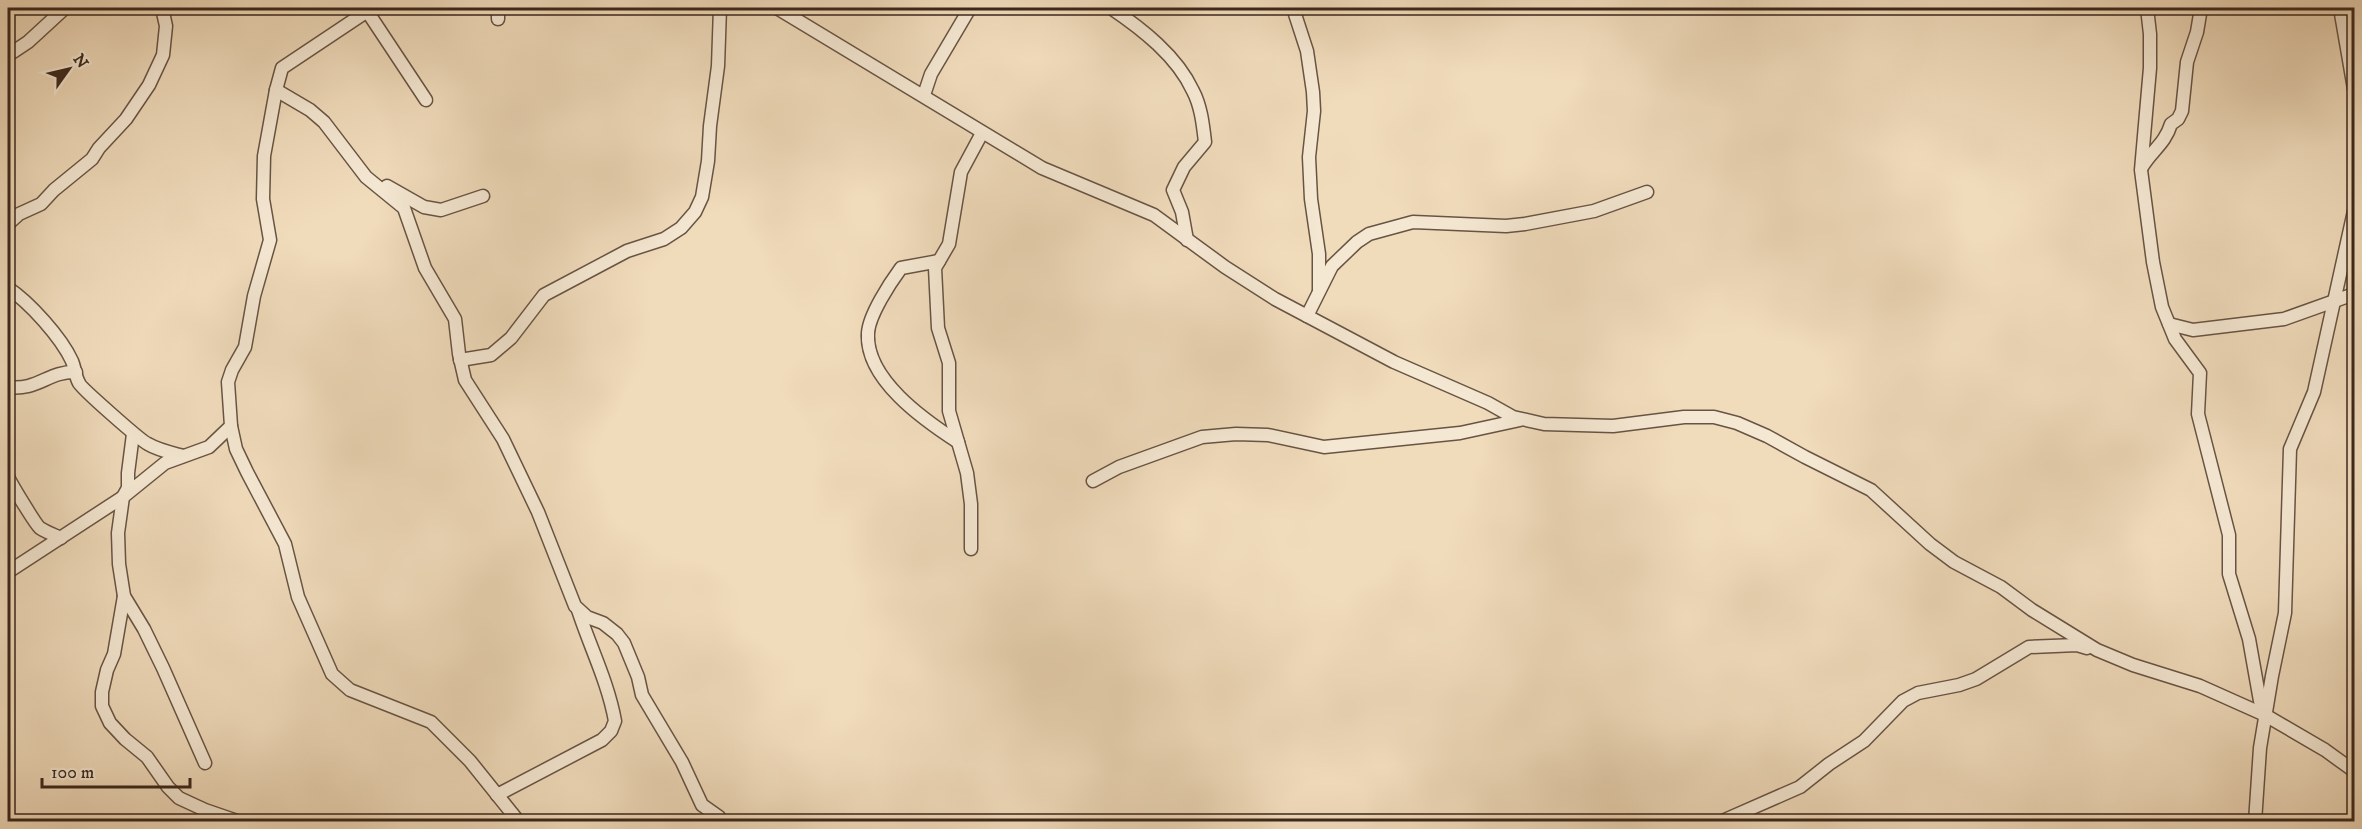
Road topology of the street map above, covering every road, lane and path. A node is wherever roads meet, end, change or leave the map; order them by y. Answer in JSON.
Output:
{"nodes":[{"id":1,"x":65,"y":8,"type":"edge"},
{"id":2,"x":162,"y":8,"type":"edge"},
{"id":3,"x":720,"y":8,"type":"edge"},
{"id":4,"x":777,"y":8,"type":"edge"},
{"id":5,"x":970,"y":8,"type":"edge"},
{"id":6,"x":1111,"y":8,"type":"edge"},
{"id":7,"x":1293,"y":8,"type":"edge"},
{"id":8,"x":2147,"y":8,"type":"edge"},
{"id":9,"x":2200,"y":8,"type":"edge"},
{"id":10,"x":2340,"y":8,"type":"edge"},
{"id":11,"x":370,"y":9,"type":"edge"},
{"id":12,"x":13,"y":52,"type":"dead end"},
{"id":13,"x":2355,"y":89,"type":"edge"},
{"id":14,"x":276,"y":90,"type":"junction"},
{"id":15,"x":924,"y":95,"type":"junction"},
{"id":16,"x":426,"y":100,"type":"dead end"},
{"id":17,"x":982,"y":133,"type":"junction"},
{"id":18,"x":2141,"y":168,"type":"junction"},
{"id":19,"x":366,"y":177,"type":"junction"},
{"id":20,"x":1647,"y":192,"type":"dead end"},
{"id":21,"x":483,"y":196,"type":"dead end"},
{"id":22,"x":2355,"y":211,"type":"edge"},
{"id":23,"x":8,"y":224,"type":"edge"},
{"id":24,"x":1187,"y":240,"type":"junction"},
{"id":25,"x":939,"y":261,"type":"junction"},
{"id":26,"x":8,"y":288,"type":"edge"},
{"id":27,"x":1319,"y":291,"type":"junction"},
{"id":28,"x":2355,"y":294,"type":"edge"},
{"id":29,"x":2334,"y":302,"type":"junction"},
{"id":30,"x":1307,"y":316,"type":"junction"},
{"id":31,"x":2169,"y":324,"type":"junction"},
{"id":32,"x":460,"y":360,"type":"junction"},
{"id":33,"x":76,"y":372,"type":"junction"},
{"id":34,"x":8,"y":387,"type":"edge"},
{"id":35,"x":1522,"y":419,"type":"junction"},
{"id":36,"x":231,"y":426,"type":"junction"},
{"id":37,"x":133,"y":434,"type":"junction"},
{"id":38,"x":958,"y":442,"type":"junction"},
{"id":39,"x":183,"y":456,"type":"junction"},
{"id":40,"x":8,"y":476,"type":"edge"},
{"id":41,"x":1093,"y":481,"type":"dead end"},
{"id":42,"x":123,"y":497,"type":"junction"},
{"id":43,"x":61,"y":538,"type":"junction"},
{"id":44,"x":972,"y":549,"type":"dead end"},
{"id":45,"x":8,"y":572,"type":"edge"},
{"id":46,"x":124,"y":596,"type":"junction"},
{"id":47,"x":578,"y":609,"type":"junction"},
{"id":48,"x":2097,"y":650,"type":"junction"},
{"id":49,"x":2265,"y":715,"type":"junction"},
{"id":50,"x":205,"y":763,"type":"dead end"},
{"id":51,"x":2355,"y":771,"type":"edge"},
{"id":52,"x":497,"y":795,"type":"junction"},
{"id":53,"x":240,"y":822,"type":"edge"},
{"id":54,"x":519,"y":822,"type":"edge"},
{"id":55,"x":721,"y":822,"type":"edge"},
{"id":56,"x":1720,"y":822,"type":"edge"},
{"id":57,"x":2255,"y":822,"type":"edge"}],
"edges":[{"from":1,"to":12,"type":"street"},
{"from":2,"to":23,"type":"street"},
{"from":3,"to":32,"type":"street"},
{"from":4,"to":15,"type":"street"},
{"from":5,"to":15,"type":"street"},
{"from":6,"to":24,"type":"street"},
{"from":7,"to":27,"type":"street"},
{"from":8,"to":18,"type":"street"},
{"from":9,"to":18,"type":"street"},
{"from":10,"to":13,"type":"street"},
{"from":11,"to":14,"type":"street"},
{"from":11,"to":16,"type":"street"},
{"from":14,"to":19,"type":"street"},
{"from":14,"to":36,"type":"street"},
{"from":15,"to":17,"type":"street"},
{"from":17,"to":24,"type":"street"},
{"from":17,"to":25,"type":"street"},
{"from":18,"to":31,"type":"street"},
{"from":19,"to":21,"type":"street"},
{"from":19,"to":32,"type":"street"},
{"from":20,"to":27,"type":"street"},
{"from":22,"to":29,"type":"street"},
{"from":24,"to":30,"type":"street"},
{"from":25,"to":38,"type":"street"},
{"from":25,"to":38,"type":"street"},
{"from":26,"to":33,"type":"street"},
{"from":27,"to":30,"type":"street"},
{"from":28,"to":29,"type":"street"},
{"from":29,"to":31,"type":"street"},
{"from":29,"to":49,"type":"street"},
{"from":30,"to":35,"type":"street"},
{"from":31,"to":49,"type":"street"},
{"from":32,"to":47,"type":"street"},
{"from":33,"to":34,"type":"street"},
{"from":33,"to":37,"type":"street"},
{"from":35,"to":41,"type":"street"},
{"from":35,"to":48,"type":"street"},
{"from":36,"to":39,"type":"street"},
{"from":36,"to":52,"type":"street"},
{"from":37,"to":39,"type":"street"},
{"from":37,"to":42,"type":"street"},
{"from":38,"to":44,"type":"street"},
{"from":39,"to":42,"type":"street"},
{"from":40,"to":43,"type":"street"},
{"from":42,"to":43,"type":"street"},
{"from":42,"to":46,"type":"street"},
{"from":43,"to":45,"type":"street"},
{"from":46,"to":50,"type":"street"},
{"from":46,"to":53,"type":"street"},
{"from":47,"to":52,"type":"street"},
{"from":47,"to":55,"type":"street"},
{"from":48,"to":49,"type":"street"},
{"from":48,"to":56,"type":"street"},
{"from":49,"to":51,"type":"street"},
{"from":49,"to":57,"type":"street"},
{"from":52,"to":54,"type":"street"}]}
